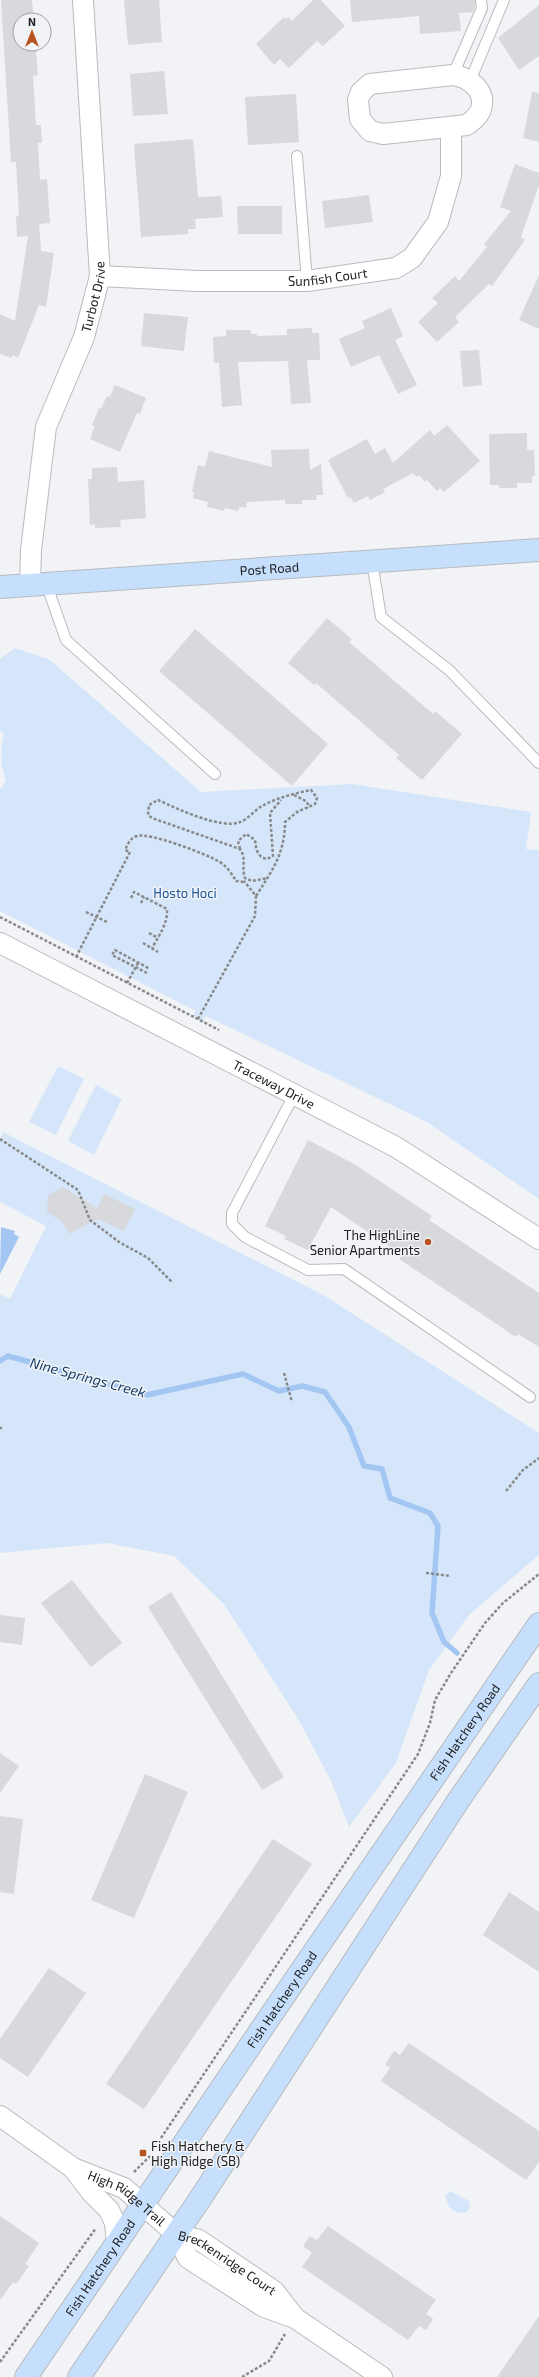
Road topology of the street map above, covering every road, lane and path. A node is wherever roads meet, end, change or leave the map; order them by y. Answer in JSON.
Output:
{"nodes":[{"id":1,"x":83,"y":0,"type":"edge"},
{"id":2,"x":481,"y":0,"type":"edge"},
{"id":3,"x":504,"y":0,"type":"edge"},
{"id":4,"x":462,"y":78,"type":"junction"},
{"id":5,"x":451,"y":128,"type":"junction"},
{"id":6,"x":296,"y":156,"type":"dead end"},
{"id":7,"x":100,"y":276,"type":"junction"},
{"id":8,"x":307,"y":281,"type":"junction"},
{"id":9,"x":539,"y":550,"type":"edge"},
{"id":10,"x":372,"y":562,"type":"junction"},
{"id":11,"x":38,"y":584,"type":"junction"},
{"id":12,"x":0,"y":587,"type":"edge"},
{"id":13,"x":539,"y":763,"type":"edge"},
{"id":14,"x":215,"y":774,"type":"dead end"},
{"id":15,"x":294,"y":795,"type":"junction"},
{"id":16,"x":283,"y":798,"type":"junction"},
{"id":17,"x":307,"y":808,"type":"junction"},
{"id":18,"x":240,"y":849,"type":"junction"},
{"id":19,"x":245,"y":878,"type":"junction"},
{"id":20,"x":268,"y":878,"type":"junction"},
{"id":21,"x":244,"y":882,"type":"junction"},
{"id":22,"x":256,"y":896,"type":"junction"},
{"id":23,"x":144,"y":897,"type":"junction"},
{"id":24,"x":131,"y":898,"type":"dead end"},
{"id":25,"x":141,"y":904,"type":"dead end"},
{"id":26,"x":86,"y":912,"type":"dead end"},
{"id":27,"x":0,"y":917,"type":"edge"},
{"id":28,"x":96,"y":917,"type":"junction"},
{"id":29,"x":107,"y":922,"type":"dead end"},
{"id":30,"x":149,"y":933,"type":"dead end"},
{"id":31,"x":158,"y":938,"type":"junction"},
{"id":32,"x":0,"y":943,"type":"edge"},
{"id":33,"x":143,"y":943,"type":"dead end"},
{"id":34,"x":152,"y":948,"type":"junction"},
{"id":35,"x":158,"y":952,"type":"dead end"},
{"id":36,"x":76,"y":957,"type":"junction"},
{"id":37,"x":138,"y":962,"type":"junction"},
{"id":38,"x":136,"y":967,"type":"junction"},
{"id":39,"x":150,"y":969,"type":"dead end"},
{"id":40,"x":147,"y":973,"type":"dead end"},
{"id":41,"x":127,"y":983,"type":"junction"},
{"id":42,"x":198,"y":1019,"type":"junction"},
{"id":43,"x":219,"y":1030,"type":"dead end"},
{"id":44,"x":294,"y":1094,"type":"junction"},
{"id":45,"x":0,"y":1139,"type":"edge"},
{"id":46,"x":539,"y":1239,"type":"edge"},
{"id":47,"x":172,"y":1282,"type":"dead end"},
{"id":48,"x":284,"y":1373,"type":"dead end"},
{"id":49,"x":530,"y":1397,"type":"dead end"},
{"id":50,"x":292,"y":1402,"type":"dead end"},
{"id":51,"x":539,"y":1458,"type":"edge"},
{"id":52,"x":506,"y":1490,"type":"dead end"},
{"id":53,"x":426,"y":1574,"type":"dead end"},
{"id":54,"x":539,"y":1574,"type":"edge"},
{"id":55,"x":451,"y":1576,"type":"dead end"},
{"id":56,"x":539,"y":1624,"type":"edge"},
{"id":57,"x":539,"y":1684,"type":"edge"},
{"id":58,"x":0,"y":2116,"type":"edge"},
{"id":59,"x":158,"y":2143,"type":"dead end"},
{"id":60,"x":153,"y":2150,"type":"dead end"},
{"id":61,"x":73,"y":2168,"type":"junction"},
{"id":62,"x":136,"y":2169,"type":"dead end"},
{"id":63,"x":144,"y":2205,"type":"junction"},
{"id":64,"x":94,"y":2231,"type":"dead end"},
{"id":65,"x":176,"y":2234,"type":"junction"},
{"id":66,"x":117,"y":2243,"type":"junction"},
{"id":67,"x":295,"y":2318,"type":"junction"},
{"id":68,"x":0,"y":2362,"type":"edge"},
{"id":69,"x":26,"y":2377,"type":"edge"},
{"id":70,"x":78,"y":2377,"type":"edge"},
{"id":71,"x":242,"y":2377,"type":"edge"},
{"id":72,"x":382,"y":2377,"type":"edge"}],
"edges":[{"from":1,"to":7,"type":"street","name":"Turbot Drive"},
{"from":2,"to":4,"type":"lane"},
{"from":3,"to":4,"type":"lane"},
{"from":4,"to":5,"type":"street"},
{"from":4,"to":5,"type":"street"},
{"from":5,"to":8,"type":"street","name":"Sunfish Court"},
{"from":6,"to":8,"type":"lane"},
{"from":7,"to":8,"type":"street","name":"Sunfish Court"},
{"from":7,"to":11,"type":"street","name":"Turbot Drive"},
{"from":9,"to":10,"type":"main road","name":"Post Road"},
{"from":10,"to":11,"type":"main road","name":"Post Road"},
{"from":10,"to":13,"type":"lane"},
{"from":11,"to":12,"type":"main road","name":"Post Road"},
{"from":11,"to":14,"type":"lane"},
{"from":15,"to":16,"type":"path"},
{"from":15,"to":17,"type":"path"},
{"from":15,"to":17,"type":"path"},
{"from":16,"to":18,"type":"path"},
{"from":16,"to":18,"type":"path"},
{"from":17,"to":20,"type":"path"},
{"from":18,"to":19,"type":"path"},
{"from":19,"to":20,"type":"path"},
{"from":19,"to":21,"type":"path"},
{"from":20,"to":22,"type":"path"},
{"from":21,"to":22,"type":"path"},
{"from":21,"to":28,"type":"path"},
{"from":22,"to":42,"type":"path"},
{"from":23,"to":24,"type":"path"},
{"from":23,"to":25,"type":"path"},
{"from":23,"to":31,"type":"path"},
{"from":26,"to":28,"type":"path"},
{"from":27,"to":36,"type":"path"},
{"from":28,"to":29,"type":"path"},
{"from":28,"to":36,"type":"path"},
{"from":30,"to":31,"type":"path"},
{"from":31,"to":34,"type":"path"},
{"from":32,"to":44,"type":"street","name":"Traceway Drive"},
{"from":33,"to":34,"type":"path"},
{"from":34,"to":35,"type":"path"},
{"from":36,"to":41,"type":"path"},
{"from":37,"to":38,"type":"path"},
{"from":37,"to":38,"type":"path"},
{"from":37,"to":39,"type":"path"},
{"from":38,"to":40,"type":"path"},
{"from":38,"to":41,"type":"path"},
{"from":41,"to":42,"type":"path"},
{"from":42,"to":43,"type":"path"},
{"from":44,"to":46,"type":"street","name":"Traceway Drive"},
{"from":44,"to":49,"type":"lane"},
{"from":45,"to":47,"type":"path"},
{"from":48,"to":50,"type":"path"},
{"from":51,"to":52,"type":"path"},
{"from":53,"to":55,"type":"path"},
{"from":54,"to":59,"type":"path"},
{"from":56,"to":63,"type":"main road","name":"Fish Hatchery Road"},
{"from":57,"to":65,"type":"main road"},
{"from":58,"to":61,"type":"street","name":"High Ridge Trail"},
{"from":60,"to":62,"type":"path"},
{"from":61,"to":63,"type":"street","name":"High Ridge Trail"},
{"from":61,"to":66,"type":"street","name":"High Ridge Trail"},
{"from":63,"to":65,"type":"street","name":"High Ridge Trail"},
{"from":63,"to":66,"type":"main road","name":"Fish Hatchery Road"},
{"from":64,"to":68,"type":"path"},
{"from":65,"to":67,"type":"street","name":"Breckenridge Court"},
{"from":65,"to":70,"type":"main road"},
{"from":66,"to":69,"type":"main road","name":"Fish Hatchery Road"},
{"from":67,"to":71,"type":"path"},
{"from":67,"to":72,"type":"street","name":"Breckenridge Court"}]}
